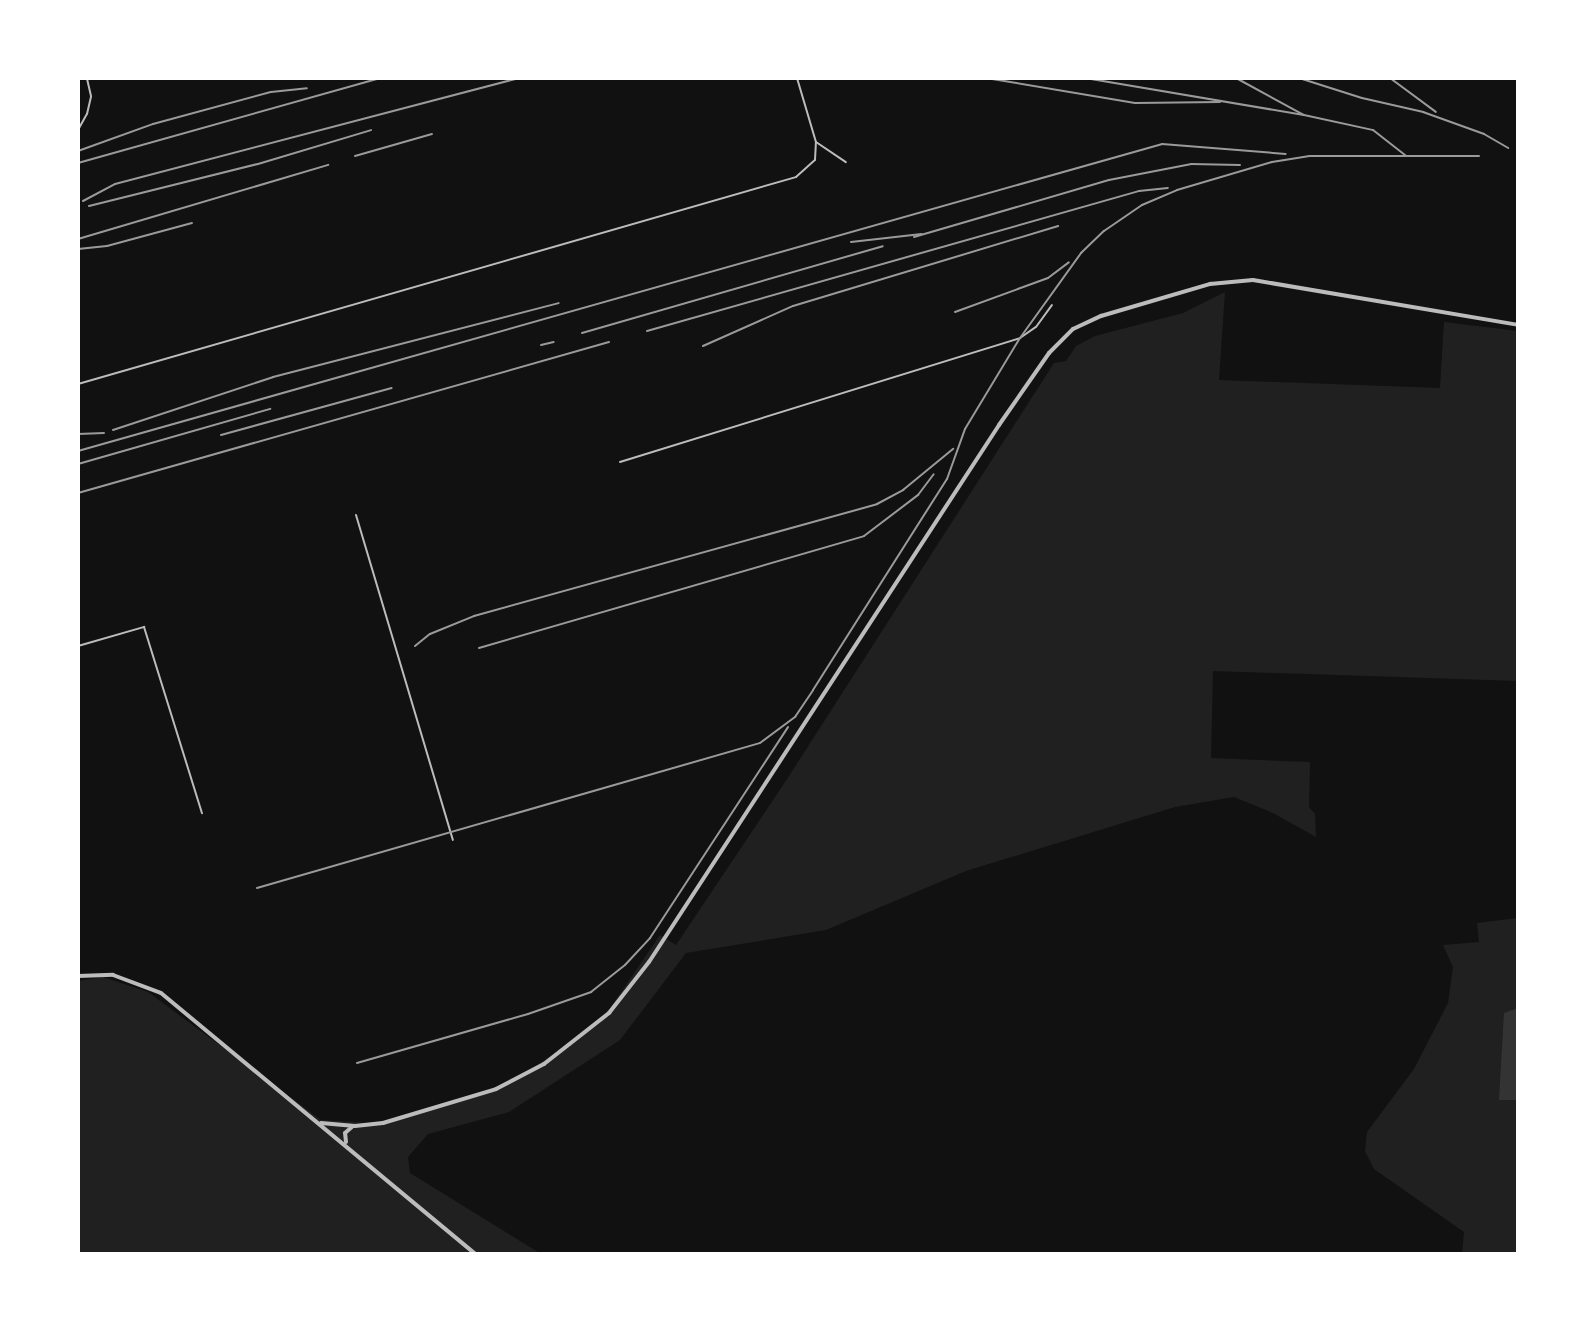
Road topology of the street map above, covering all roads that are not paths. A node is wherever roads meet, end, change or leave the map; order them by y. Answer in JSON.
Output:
{"nodes":[{"id":1,"x":87,"y":78,"type":"edge"},
{"id":2,"x":797,"y":78,"type":"edge"},
{"id":3,"x":78,"y":130,"type":"edge"},
{"id":4,"x":816,"y":142,"type":"junction"},
{"id":5,"x":846,"y":162,"type":"dead end"},
{"id":6,"x":1052,"y":305,"type":"dead end"},
{"id":7,"x":1518,"y":325,"type":"edge"},
{"id":8,"x":78,"y":384,"type":"edge"},
{"id":9,"x":620,"y":462,"type":"dead end"},
{"id":10,"x":356,"y":515,"type":"dead end"},
{"id":11,"x":78,"y":646,"type":"edge"},
{"id":12,"x":202,"y":813,"type":"dead end"},
{"id":13,"x":453,"y":840,"type":"dead end"},
{"id":14,"x":78,"y":976,"type":"edge"},
{"id":15,"x":321,"y":1123,"type":"junction"},
{"id":16,"x":355,"y":1126,"type":"junction"},
{"id":17,"x":347,"y":1146,"type":"junction"},
{"id":18,"x":475,"y":1254,"type":"edge"}],
"edges":[{"from":1,"to":3,"type":"lane"},
{"from":2,"to":4,"type":"lane"},
{"from":4,"to":5,"type":"lane"},
{"from":4,"to":8,"type":"lane"},
{"from":6,"to":9,"type":"lane"},
{"from":7,"to":16,"type":"street"},
{"from":10,"to":13,"type":"lane"},
{"from":11,"to":12,"type":"lane"},
{"from":14,"to":15,"type":"street"},
{"from":15,"to":16,"type":"street"},
{"from":15,"to":17,"type":"street"},
{"from":16,"to":17,"type":"street"},
{"from":17,"to":18,"type":"street"}]}
